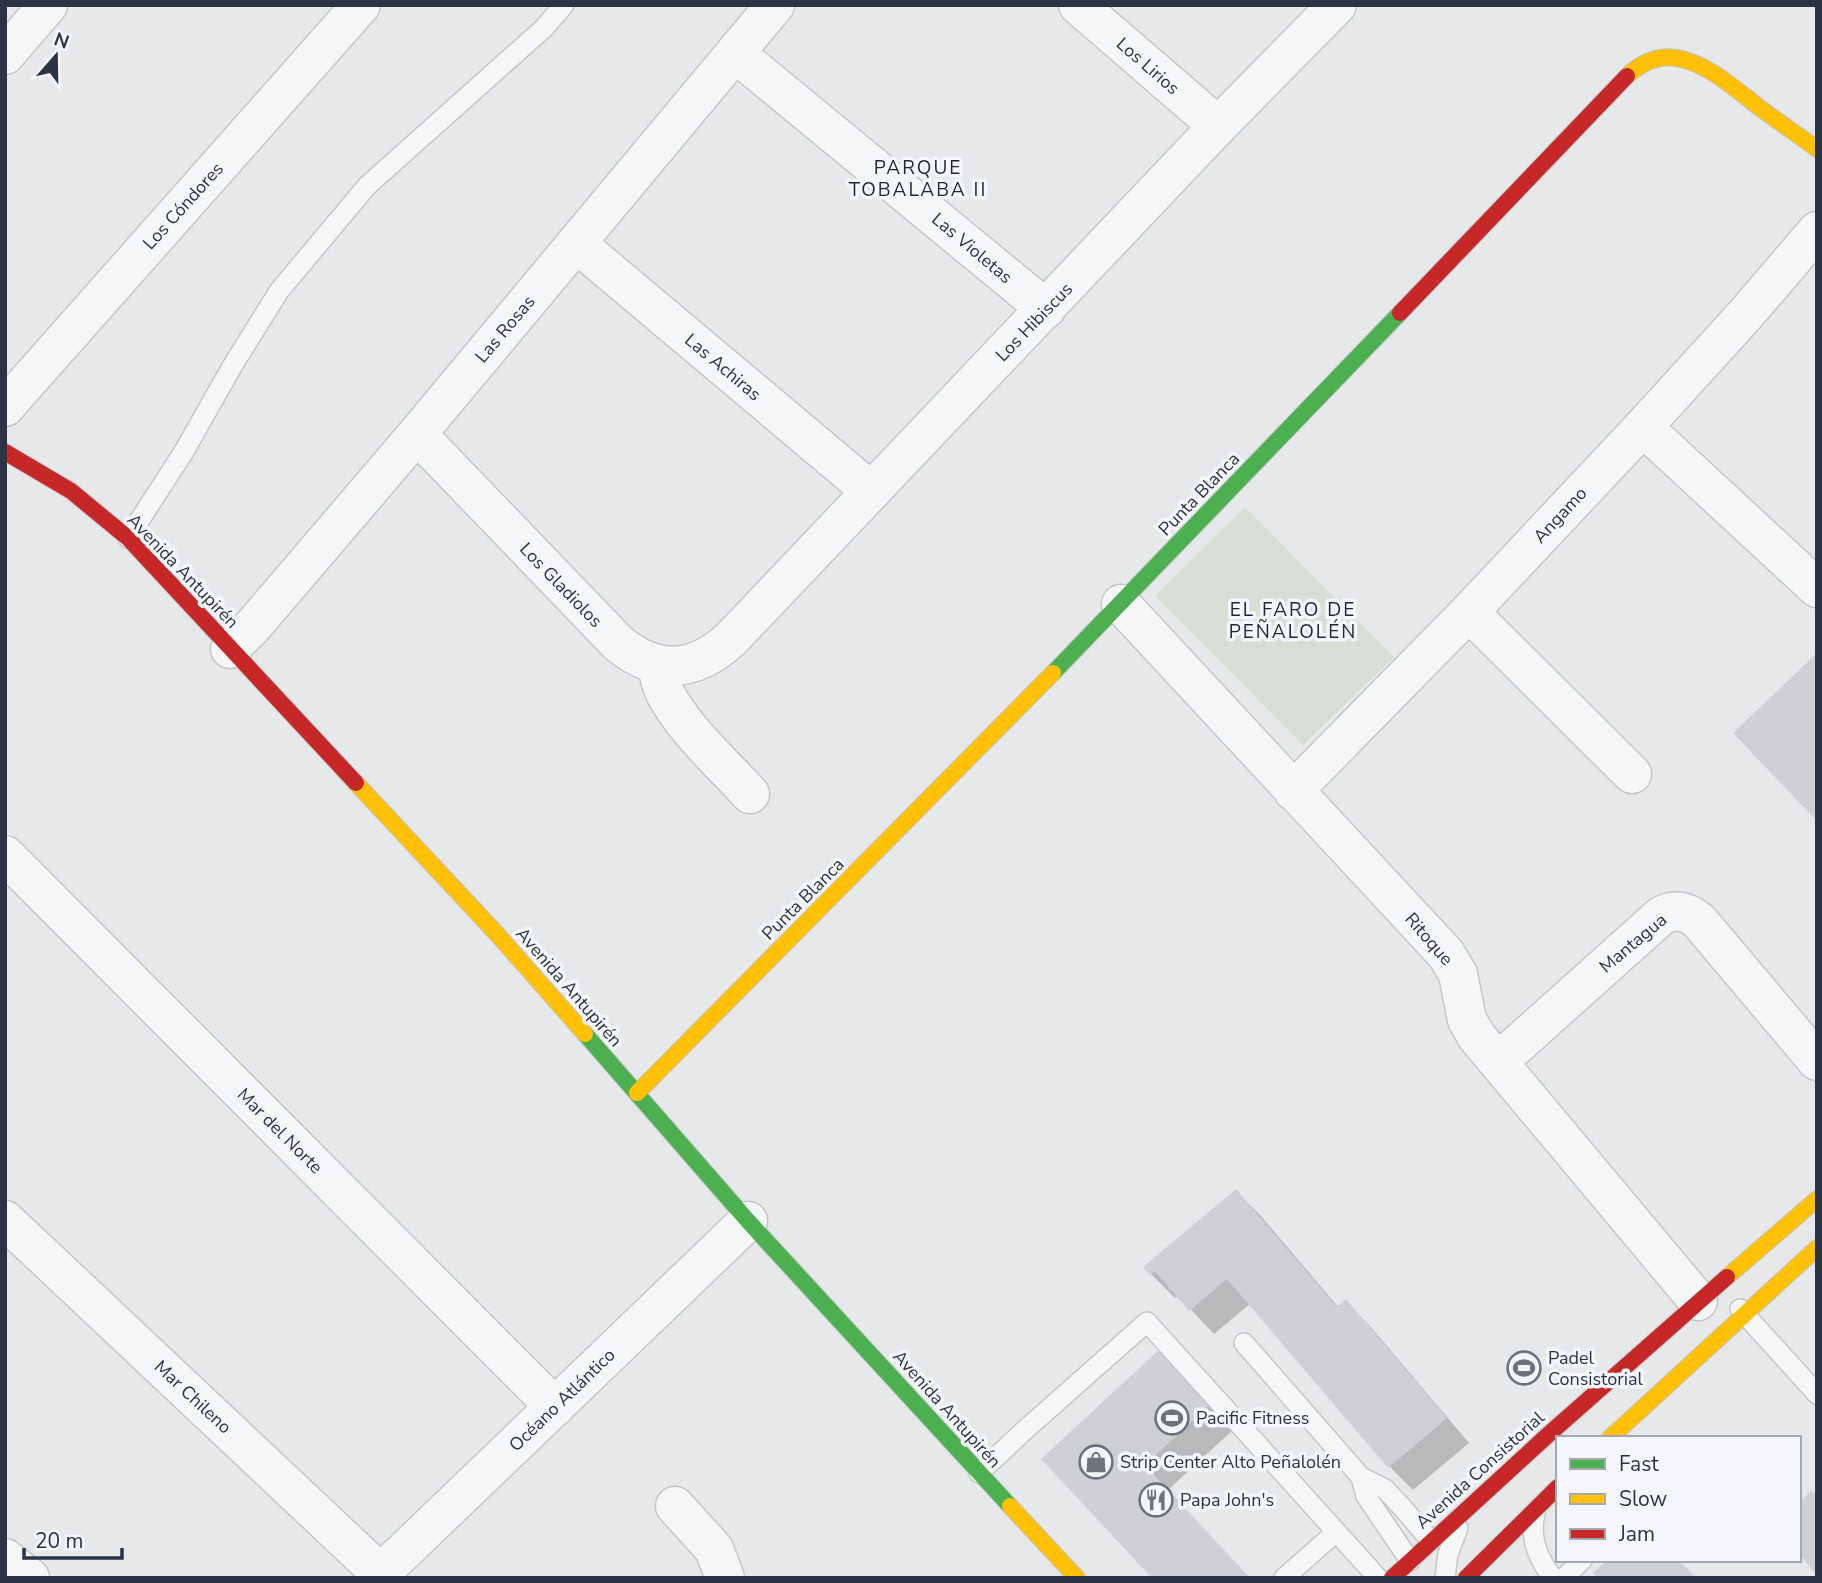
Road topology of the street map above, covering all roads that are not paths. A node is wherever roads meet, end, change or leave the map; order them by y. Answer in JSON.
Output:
{"nodes":[{"id":1,"x":48,"y":5,"type":"edge"},
{"id":2,"x":361,"y":5,"type":"edge"},
{"id":3,"x":564,"y":5,"type":"edge"},
{"id":4,"x":775,"y":5,"type":"edge"},
{"id":5,"x":1078,"y":5,"type":"edge"},
{"id":6,"x":1337,"y":5,"type":"edge"},
{"id":7,"x":735,"y":53,"type":"junction"},
{"id":8,"x":5,"y":55,"type":"edge"},
{"id":9,"x":1218,"y":126,"type":"junction"},
{"id":10,"x":1817,"y":149,"type":"edge"},
{"id":11,"x":1817,"y":232,"type":"edge"},
{"id":12,"x":576,"y":243,"type":"junction"},
{"id":13,"x":1804,"y":270,"type":"edge"},
{"id":14,"x":1046,"y":309,"type":"junction"},
{"id":15,"x":5,"y":407,"type":"edge"},
{"id":16,"x":1643,"y":427,"type":"junction"},
{"id":17,"x":417,"y":434,"type":"junction"},
{"id":18,"x":5,"y":452,"type":"edge"},
{"id":19,"x":870,"y":491,"type":"junction"},
{"id":20,"x":128,"y":538,"type":"junction"},
{"id":21,"x":1817,"y":589,"type":"edge"},
{"id":22,"x":1121,"y":604,"type":"junction"},
{"id":23,"x":1469,"y":612,"type":"junction"},
{"id":24,"x":731,"y":639,"type":"joint"},
{"id":25,"x":230,"y":649,"type":"junction"},
{"id":26,"x":657,"y":664,"type":"junction"},
{"id":27,"x":1632,"y":774,"type":"dead end"},
{"id":28,"x":1293,"y":791,"type":"junction"},
{"id":29,"x":750,"y":794,"type":"dead end"},
{"id":30,"x":5,"y":855,"type":"edge"},
{"id":31,"x":1817,"y":1061,"type":"edge"},
{"id":32,"x":1498,"y":1062,"type":"junction"},
{"id":33,"x":637,"y":1093,"type":"junction"},
{"id":34,"x":1817,"y":1199,"type":"edge"},
{"id":35,"x":5,"y":1220,"type":"edge"},
{"id":36,"x":748,"y":1221,"type":"junction"},
{"id":37,"x":1817,"y":1248,"type":"edge"},
{"id":38,"x":1707,"y":1293,"type":"junction"},
{"id":39,"x":1745,"y":1315,"type":"junction"},
{"id":40,"x":1244,"y":1343,"type":"dead end"},
{"id":41,"x":1817,"y":1394,"type":"edge"},
{"id":42,"x":555,"y":1407,"type":"junction"},
{"id":43,"x":1612,"y":1436,"type":"edge"},
{"id":44,"x":979,"y":1473,"type":"junction"},
{"id":45,"x":1361,"y":1478,"type":"junction"},
{"id":46,"x":1556,"y":1489,"type":"edge"},
{"id":47,"x":1475,"y":1500,"type":"junction"},
{"id":48,"x":675,"y":1506,"type":"dead end"},
{"id":49,"x":1536,"y":1507,"type":"junction"},
{"id":50,"x":1336,"y":1532,"type":"junction"},
{"id":51,"x":1431,"y":1541,"type":"junction"},
{"id":52,"x":5,"y":1558,"type":"edge"},
{"id":53,"x":1410,"y":1561,"type":"junction"},
{"id":54,"x":1580,"y":1562,"type":"edge"},
{"id":55,"x":378,"y":1576,"type":"edge"},
{"id":56,"x":30,"y":1578,"type":"edge"},
{"id":57,"x":725,"y":1578,"type":"edge"},
{"id":58,"x":1077,"y":1578,"type":"edge"},
{"id":59,"x":1284,"y":1578,"type":"edge"},
{"id":60,"x":1378,"y":1578,"type":"edge"},
{"id":61,"x":1392,"y":1578,"type":"edge"},
{"id":62,"x":1445,"y":1578,"type":"edge"},
{"id":63,"x":1466,"y":1578,"type":"edge"},
{"id":64,"x":1553,"y":1578,"type":"edge"},
{"id":65,"x":1564,"y":1578,"type":"edge"}],
"edges":[{"from":1,"to":8,"type":"street"},
{"from":2,"to":15,"type":"street","name":"Los Cóndores"},
{"from":3,"to":20,"type":"lane"},
{"from":4,"to":7,"type":"street","name":"Las Rosas"},
{"from":5,"to":9,"type":"street","name":"Los Lirios"},
{"from":6,"to":9,"type":"street","name":"Los Hibiscus"},
{"from":7,"to":12,"type":"street","name":"Las Rosas"},
{"from":7,"to":14,"type":"street","name":"Las Violetas"},
{"from":9,"to":14,"type":"street","name":"Los Hibiscus"},
{"from":10,"to":22,"type":"street","name":"Punta Blanca"},
{"from":11,"to":13,"type":"street","name":"Angamo"},
{"from":12,"to":17,"type":"street","name":"Las Rosas"},
{"from":12,"to":19,"type":"street","name":"Las Achiras"},
{"from":13,"to":16,"type":"street","name":"Angamo"},
{"from":14,"to":19,"type":"street","name":"Los Hibiscus"},
{"from":16,"to":21,"type":"street"},
{"from":16,"to":23,"type":"street","name":"Angamo"},
{"from":17,"to":25,"type":"street","name":"Las Rosas"},
{"from":17,"to":26,"type":"street","name":"Los Gladiolos"},
{"from":18,"to":20,"type":"street","name":"Avenida Antupirén"},
{"from":19,"to":24,"type":"street","name":"Los Hibiscus"},
{"from":20,"to":25,"type":"street","name":"Avenida Antupirén"},
{"from":22,"to":28,"type":"street","name":"Ritoque"},
{"from":22,"to":33,"type":"street","name":"Punta Blanca"},
{"from":23,"to":27,"type":"street"},
{"from":23,"to":28,"type":"street","name":"Angamo"},
{"from":24,"to":26,"type":"street","name":"Los Gladiolos"},
{"from":25,"to":33,"type":"street","name":"Avenida Antupirén"},
{"from":26,"to":29,"type":"street"},
{"from":28,"to":32,"type":"street","name":"Ritoque"},
{"from":30,"to":42,"type":"street","name":"Mar del Norte"},
{"from":31,"to":32,"type":"street","name":"Mantagua"},
{"from":32,"to":38,"type":"street","name":"Ritoque"},
{"from":33,"to":36,"type":"street","name":"Avenida Antupirén"},
{"from":34,"to":38,"type":"street","name":"Avenida Consistorial"},
{"from":35,"to":55,"type":"street","name":"Mar Chileno"},
{"from":36,"to":42,"type":"street","name":"Océano Atlántico"},
{"from":36,"to":44,"type":"street","name":"Avenida Antupirén"},
{"from":37,"to":39,"type":"street"},
{"from":38,"to":39,"type":"lane"},
{"from":38,"to":47,"type":"street","name":"Avenida Consistorial"},
{"from":39,"to":41,"type":"lane"},
{"from":39,"to":43,"type":"street"},
{"from":40,"to":45,"type":"lane"},
{"from":42,"to":55,"type":"street","name":"Océano Atlántico"},
{"from":44,"to":50,"type":"lane"},
{"from":44,"to":58,"type":"street","name":"Avenida Antupirén"},
{"from":45,"to":51,"type":"lane"},
{"from":45,"to":53,"type":"lane"},
{"from":46,"to":49,"type":"street"},
{"from":47,"to":51,"type":"street","name":"Avenida Consistorial"},
{"from":47,"to":62,"type":"lane"},
{"from":48,"to":57,"type":"street"},
{"from":49,"to":63,"type":"street"},
{"from":49,"to":64,"type":"lane"},
{"from":50,"to":59,"type":"lane"},
{"from":50,"to":60,"type":"lane"},
{"from":51,"to":53,"type":"street","name":"Avenida Consistorial"},
{"from":52,"to":56,"type":"street"},
{"from":53,"to":61,"type":"street","name":"Avenida Consistorial"},
{"from":54,"to":65,"type":"lane"}]}
